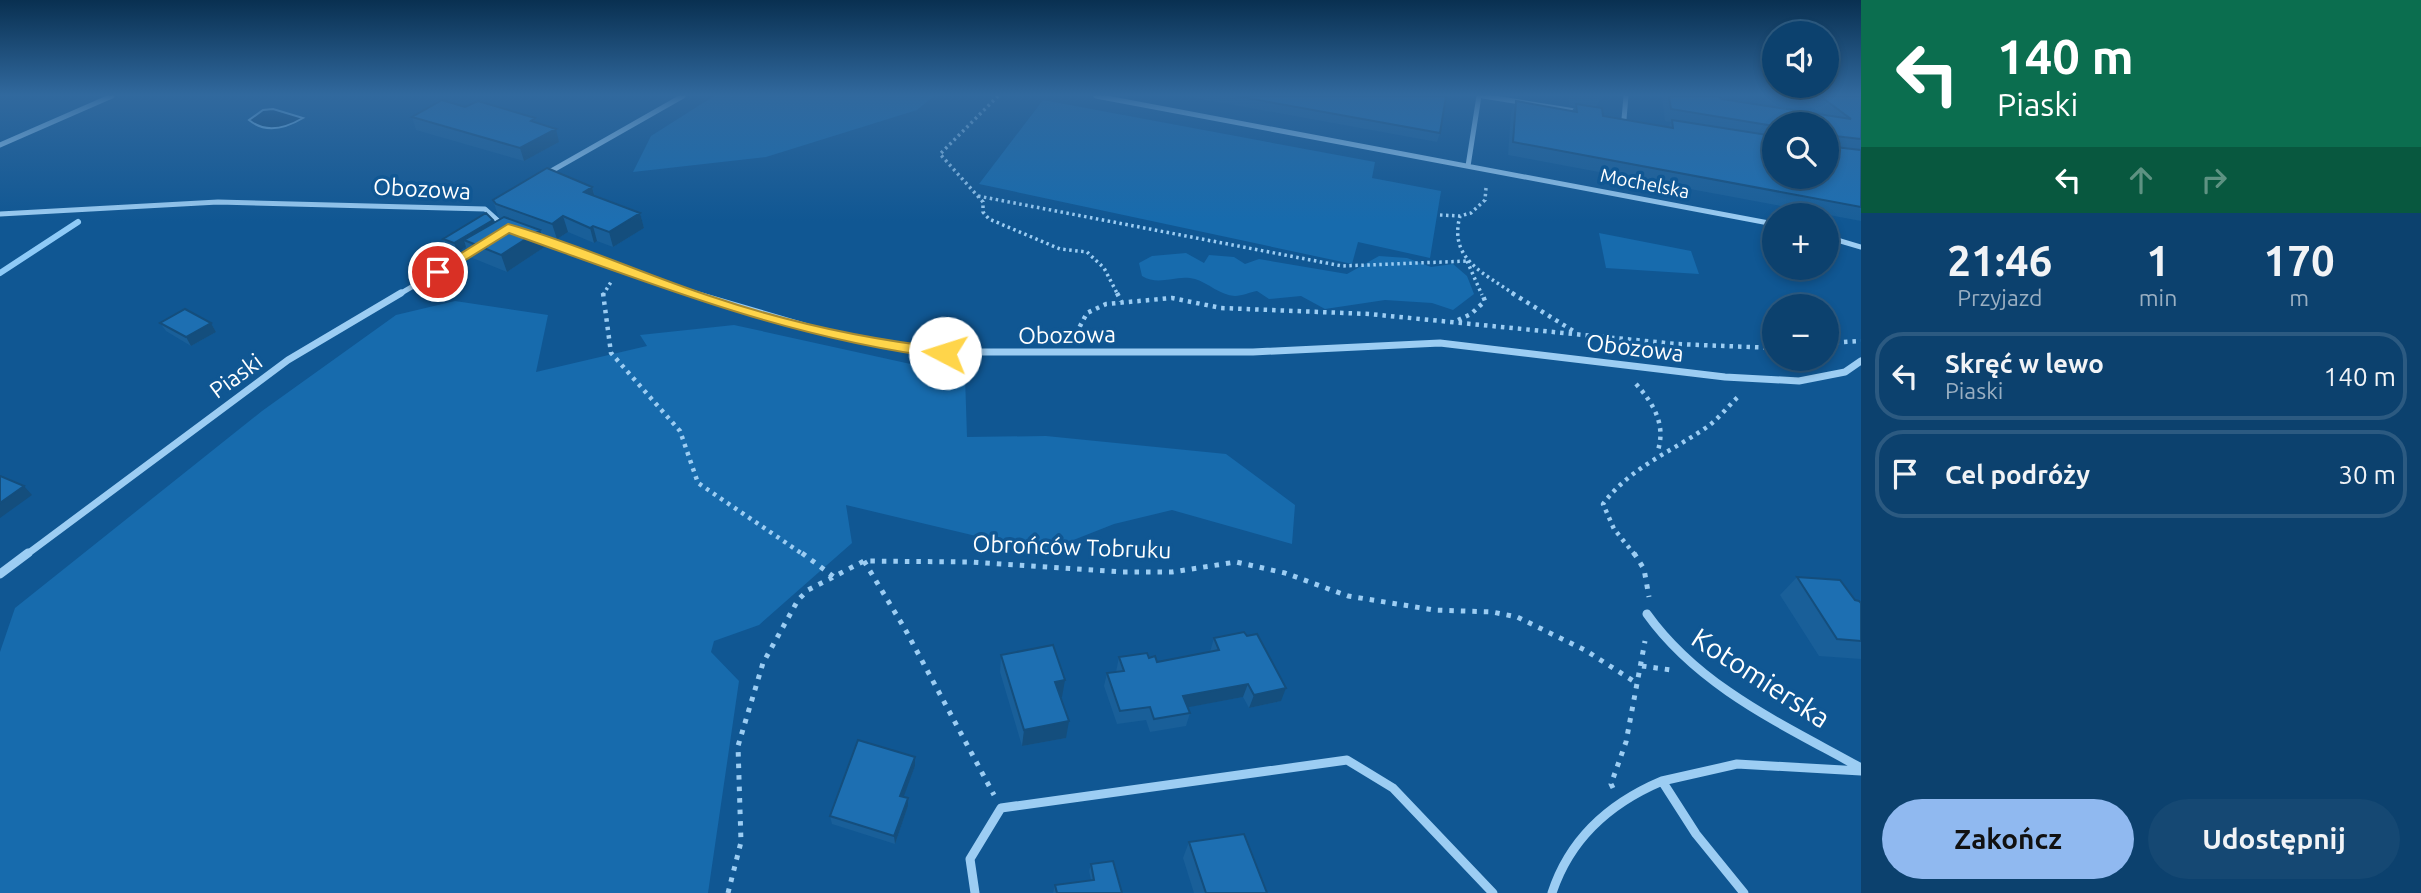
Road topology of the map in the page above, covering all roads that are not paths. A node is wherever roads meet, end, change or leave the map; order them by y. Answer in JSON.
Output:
{"nodes":[{"id":1,"x":17,"y":138,"type":"edge"},
{"id":2,"x":610,"y":138,"type":"edge"},
{"id":3,"x":1317,"y":138,"type":"edge"},
{"id":4,"x":1473,"y":138,"type":"edge"},
{"id":5,"x":0,"y":145,"type":"edge"},
{"id":6,"x":1468,"y":166,"type":"junction"},
{"id":7,"x":541,"y":177,"type":"edge"},
{"id":8,"x":496,"y":203,"type":"edge"},
{"id":9,"x":485,"y":209,"type":"junction"},
{"id":10,"x":0,"y":214,"type":"edge"},
{"id":11,"x":1762,"y":222,"type":"edge"},
{"id":12,"x":500,"y":234,"type":"edge"},
{"id":13,"x":533,"y":237,"type":"edge"},
{"id":14,"x":1839,"y":241,"type":"edge"},
{"id":15,"x":481,"y":246,"type":"edge"},
{"id":16,"x":1861,"y":247,"type":"edge"},
{"id":17,"x":1861,"y":361,"type":"edge"},
{"id":18,"x":0,"y":574,"type":"edge"},
{"id":19,"x":1647,"y":614,"type":"dead end"},
{"id":20,"x":1861,"y":770,"type":"edge"},
{"id":21,"x":1662,"y":781,"type":"junction"},
{"id":22,"x":975,"y":893,"type":"edge"},
{"id":23,"x":1493,"y":893,"type":"edge"},
{"id":24,"x":1552,"y":893,"type":"edge"},
{"id":25,"x":1744,"y":893,"type":"edge"}],
"edges":[{"from":1,"to":5,"type":"street"},
{"from":2,"to":7,"type":"street"},
{"from":3,"to":6,"type":"street","name":"Mochelska"},
{"from":4,"to":6,"type":"street"},
{"from":6,"to":11,"type":"street","name":"Mochelska"},
{"from":8,"to":9,"type":"street"},
{"from":9,"to":10,"type":"street","name":"Obozowa"},
{"from":9,"to":12,"type":"street","name":"Obozowa"},
{"from":13,"to":17,"type":"street","name":"Obozowa"},
{"from":14,"to":16,"type":"street"},
{"from":15,"to":18,"type":"street","name":"Piaski"},
{"from":19,"to":20,"type":"street","name":"Kotomierska"},
{"from":20,"to":21,"type":"street","name":"Kotomierska"},
{"from":21,"to":24,"type":"street","name":"Kotomierska"},
{"from":21,"to":25,"type":"street"},
{"from":22,"to":23,"type":"street"}]}
